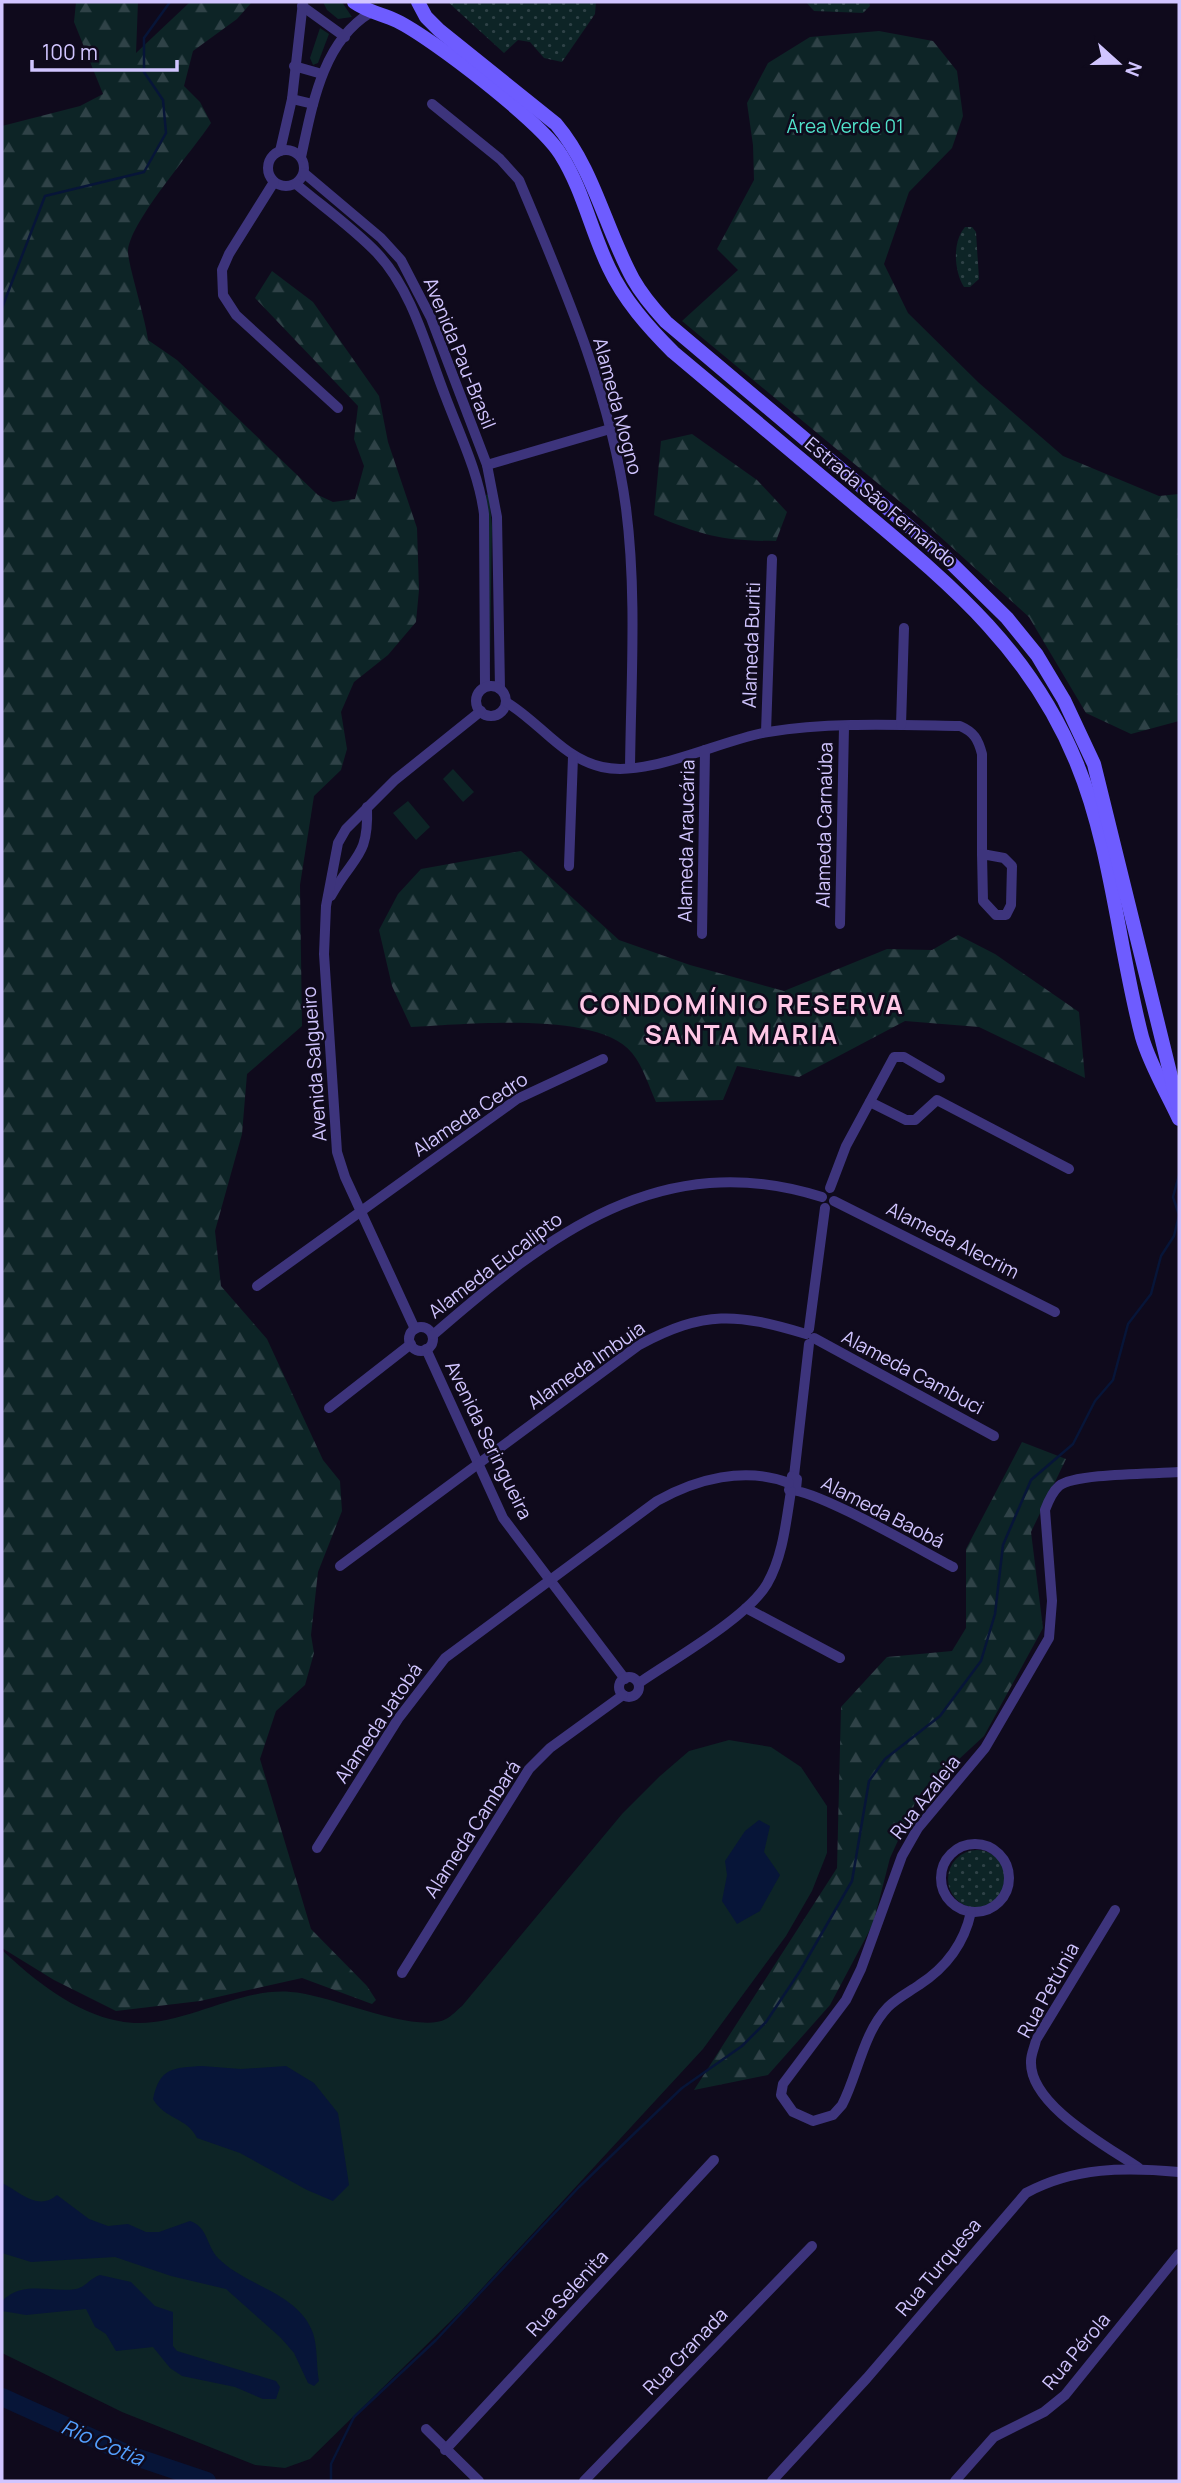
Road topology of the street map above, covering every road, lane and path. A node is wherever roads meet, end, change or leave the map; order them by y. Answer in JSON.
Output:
{"nodes":[{"id":1,"x":354,"y":2,"type":"edge"},
{"id":2,"x":417,"y":2,"type":"edge"},
{"id":3,"x":302,"y":4,"type":"edge"},
{"id":4,"x":370,"y":13,"type":"junction"},
{"id":5,"x":396,"y":20,"type":"junction"},
{"id":6,"x":345,"y":37,"type":"junction"},
{"id":7,"x":294,"y":66,"type":"junction"},
{"id":8,"x":322,"y":74,"type":"junction"},
{"id":9,"x":292,"y":99,"type":"junction"},
{"id":10,"x":313,"y":104,"type":"junction"},
{"id":11,"x":432,"y":104,"type":"dead end"},
{"id":12,"x":280,"y":151,"type":"junction"},
{"id":13,"x":301,"y":157,"type":"junction"},
{"id":14,"x":304,"y":173,"type":"junction"},
{"id":15,"x":274,"y":182,"type":"junction"},
{"id":16,"x":296,"y":184,"type":"junction"},
{"id":17,"x":338,"y":408,"type":"dead end"},
{"id":18,"x":610,"y":429,"type":"junction"},
{"id":19,"x":463,"y":443,"type":"junction"},
{"id":20,"x":487,"y":465,"type":"junction"},
{"id":21,"x":482,"y":495,"type":"junction"},
{"id":22,"x":772,"y":559,"type":"dead end"},
{"id":23,"x":904,"y":628,"type":"dead end"},
{"id":24,"x":485,"y":687,"type":"junction"},
{"id":25,"x":500,"y":689,"type":"junction"},
{"id":26,"x":506,"y":702,"type":"junction"},
{"id":27,"x":481,"y":711,"type":"junction"},
{"id":28,"x":901,"y":725,"type":"junction"},
{"id":29,"x":844,"y":727,"type":"junction"},
{"id":30,"x":766,"y":732,"type":"junction"},
{"id":31,"x":705,"y":750,"type":"junction"},
{"id":32,"x":573,"y":757,"type":"junction"},
{"id":33,"x":630,"y":768,"type":"junction"},
{"id":34,"x":367,"y":807,"type":"junction"},
{"id":35,"x":354,"y":823,"type":"junction"},
{"id":36,"x":368,"y":831,"type":"junction"},
{"id":37,"x":982,"y":854,"type":"junction"},
{"id":38,"x":335,"y":860,"type":"junction"},
{"id":39,"x":351,"y":865,"type":"junction"},
{"id":40,"x":569,"y":866,"type":"dead end"},
{"id":41,"x":326,"y":906,"type":"junction"},
{"id":42,"x":840,"y":924,"type":"dead end"},
{"id":43,"x":702,"y":934,"type":"dead end"},
{"id":44,"x":603,"y":1059,"type":"dead end"},
{"id":45,"x":940,"y":1078,"type":"dead end"},
{"id":46,"x":870,"y":1102,"type":"junction"},
{"id":47,"x":1179,"y":1113,"type":"edge"},
{"id":48,"x":1179,"y":1119,"type":"edge"},
{"id":49,"x":1069,"y":1169,"type":"dead end"},
{"id":50,"x":830,"y":1188,"type":"junction"},
{"id":51,"x":834,"y":1201,"type":"junction"},
{"id":52,"x":823,"y":1202,"type":"junction"},
{"id":53,"x":363,"y":1210,"type":"junction"},
{"id":54,"x":257,"y":1286,"type":"dead end"},
{"id":55,"x":1055,"y":1312,"type":"dead end"},
{"id":56,"x":415,"y":1329,"type":"junction"},
{"id":57,"x":433,"y":1335,"type":"junction"},
{"id":58,"x":809,"y":1336,"type":"junction"},
{"id":59,"x":411,"y":1344,"type":"junction"},
{"id":60,"x":426,"y":1349,"type":"junction"},
{"id":61,"x":329,"y":1408,"type":"dead end"},
{"id":62,"x":994,"y":1436,"type":"dead end"},
{"id":63,"x":479,"y":1466,"type":"junction"},
{"id":64,"x":1179,"y":1472,"type":"edge"},
{"id":65,"x":792,"y":1485,"type":"junction"},
{"id":66,"x":340,"y":1566,"type":"dead end"},
{"id":67,"x":953,"y":1567,"type":"dead end"},
{"id":68,"x":550,"y":1581,"type":"junction"},
{"id":69,"x":746,"y":1608,"type":"junction"},
{"id":70,"x":840,"y":1658,"type":"dead end"},
{"id":71,"x":625,"y":1679,"type":"junction"},
{"id":72,"x":639,"y":1683,"type":"junction"},
{"id":73,"x":623,"y":1695,"type":"junction"},
{"id":74,"x":317,"y":1848,"type":"dead end"},
{"id":75,"x":1115,"y":1910,"type":"dead end"},
{"id":76,"x":971,"y":1912,"type":"junction"},
{"id":77,"x":402,"y":1973,"type":"dead end"},
{"id":78,"x":714,"y":2160,"type":"dead end"},
{"id":79,"x":1140,"y":2168,"type":"junction"},
{"id":80,"x":1179,"y":2172,"type":"edge"},
{"id":81,"x":812,"y":2246,"type":"dead end"},
{"id":82,"x":1179,"y":2254,"type":"edge"},
{"id":83,"x":426,"y":2429,"type":"dead end"},
{"id":84,"x":445,"y":2450,"type":"junction"},
{"id":85,"x":478,"y":2481,"type":"edge"},
{"id":86,"x":584,"y":2481,"type":"edge"},
{"id":87,"x":772,"y":2481,"type":"edge"},
{"id":88,"x":955,"y":2481,"type":"edge"}],
"edges":[{"from":1,"to":4,"type":"main road"},
{"from":2,"to":5,"type":"main road"},
{"from":2,"to":47,"type":"main road","name":"Estrada São Fernando"},
{"from":3,"to":6,"type":"street"},
{"from":3,"to":7,"type":"street"},
{"from":4,"to":5,"type":"main road"},
{"from":4,"to":6,"type":"street"},
{"from":5,"to":48,"type":"main road","name":"Estrada São Fernando"},
{"from":6,"to":8,"type":"street"},
{"from":7,"to":8,"type":"street"},
{"from":7,"to":9,"type":"street"},
{"from":8,"to":10,"type":"street"},
{"from":9,"to":10,"type":"street"},
{"from":9,"to":12,"type":"street"},
{"from":10,"to":13,"type":"street"},
{"from":11,"to":18,"type":"street","name":"Alameda Mogno"},
{"from":12,"to":13,"type":"street"},
{"from":12,"to":15,"type":"street"},
{"from":13,"to":14,"type":"street"},
{"from":14,"to":16,"type":"street"},
{"from":14,"to":20,"type":"street","name":"Avenida Pau-Brasil"},
{"from":15,"to":16,"type":"street"},
{"from":15,"to":17,"type":"street"},
{"from":16,"to":19,"type":"street","name":"Avenida Pau-Brasil"},
{"from":18,"to":20,"type":"street"},
{"from":18,"to":33,"type":"street","name":"Alameda Mogno"},
{"from":19,"to":20,"type":"street","name":"Avenida Pau-Brasil"},
{"from":19,"to":21,"type":"street","name":"Avenida Pau-Brasil"},
{"from":20,"to":21,"type":"street","name":"Avenida Pau-Brasil"},
{"from":20,"to":25,"type":"street","name":"Avenida Pau-Brasil"},
{"from":21,"to":24,"type":"street","name":"Avenida Pau-Brasil"},
{"from":22,"to":30,"type":"street","name":"Alameda Buriti"},
{"from":23,"to":28,"type":"street"},
{"from":24,"to":25,"type":"street"},
{"from":24,"to":27,"type":"street","name":"Avenida Pau-Brasil"},
{"from":25,"to":26,"type":"street","name":"Avenida Pau-Brasil"},
{"from":26,"to":27,"type":"street"},
{"from":26,"to":32,"type":"street"},
{"from":27,"to":34,"type":"street"},
{"from":28,"to":29,"type":"street"},
{"from":28,"to":37,"type":"street"},
{"from":29,"to":30,"type":"street"},
{"from":29,"to":42,"type":"street","name":"Alameda Carnaúba"},
{"from":30,"to":31,"type":"street"},
{"from":31,"to":33,"type":"street"},
{"from":31,"to":43,"type":"street","name":"Alameda Araucária"},
{"from":32,"to":33,"type":"street"},
{"from":32,"to":40,"type":"street"},
{"from":34,"to":35,"type":"street","name":"Avenida Salgueiro"},
{"from":34,"to":36,"type":"street","name":"Avenida Salgueiro"},
{"from":35,"to":36,"type":"street"},
{"from":35,"to":38,"type":"street","name":"Avenida Salgueiro"},
{"from":36,"to":39,"type":"street","name":"Avenida Salgueiro"},
{"from":37,"to":37,"type":"street"},
{"from":38,"to":39,"type":"street"},
{"from":38,"to":41,"type":"street","name":"Avenida Salgueiro"},
{"from":39,"to":41,"type":"street","name":"Avenida Salgueiro"},
{"from":41,"to":53,"type":"street","name":"Avenida Salgueiro"},
{"from":44,"to":53,"type":"street","name":"Alameda Cedro"},
{"from":45,"to":46,"type":"street"},
{"from":46,"to":49,"type":"street"},
{"from":46,"to":50,"type":"street"},
{"from":50,"to":51,"type":"street"},
{"from":50,"to":52,"type":"street"},
{"from":51,"to":52,"type":"street"},
{"from":51,"to":55,"type":"street","name":"Alameda Alecrim"},
{"from":52,"to":57,"type":"street","name":"Alameda Eucalipto"},
{"from":52,"to":58,"type":"street"},
{"from":53,"to":54,"type":"street","name":"Alameda Cedro"},
{"from":53,"to":56,"type":"street","name":"Avenida Salgueiro"},
{"from":56,"to":57,"type":"street"},
{"from":56,"to":59,"type":"street"},
{"from":57,"to":60,"type":"street"},
{"from":58,"to":62,"type":"street","name":"Alameda Cambuci"},
{"from":58,"to":63,"type":"street","name":"Alameda Imbuia"},
{"from":58,"to":65,"type":"street"},
{"from":59,"to":60,"type":"street"},
{"from":59,"to":61,"type":"street"},
{"from":60,"to":63,"type":"street","name":"Avenida Seringueira"},
{"from":63,"to":66,"type":"street","name":"Alameda Imbuia"},
{"from":63,"to":68,"type":"street","name":"Avenida Seringueira"},
{"from":64,"to":76,"type":"street","name":"Rua Azaleia"},
{"from":65,"to":67,"type":"street","name":"Alameda Baobá"},
{"from":65,"to":68,"type":"street","name":"Alameda Baobá"},
{"from":65,"to":69,"type":"street"},
{"from":68,"to":71,"type":"street","name":"Avenida Seringueira"},
{"from":68,"to":74,"type":"street","name":"Alameda Jatobá"},
{"from":69,"to":70,"type":"street"},
{"from":69,"to":72,"type":"street"},
{"from":71,"to":72,"type":"street"},
{"from":71,"to":73,"type":"street"},
{"from":72,"to":73,"type":"street"},
{"from":73,"to":77,"type":"street","name":"Alameda Cambará"},
{"from":75,"to":79,"type":"street","name":"Rua Petúnia"},
{"from":76,"to":76,"type":"street"},
{"from":78,"to":84,"type":"street","name":"Rua Selenita"},
{"from":79,"to":80,"type":"street","name":"Rua Turquesa"},
{"from":79,"to":87,"type":"street","name":"Rua Turquesa"},
{"from":81,"to":86,"type":"street","name":"Rua Granada"},
{"from":82,"to":88,"type":"street","name":"Rua Pérola"},
{"from":83,"to":84,"type":"street"},
{"from":84,"to":85,"type":"street"}]}
